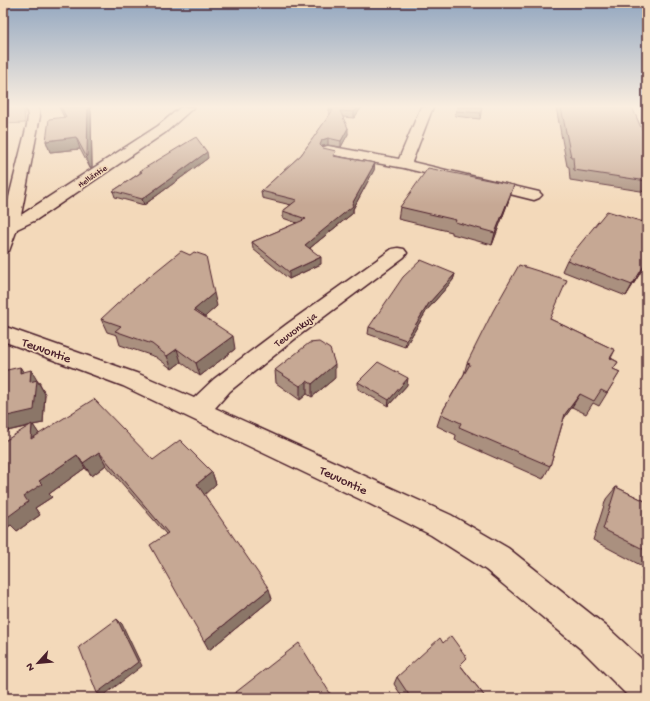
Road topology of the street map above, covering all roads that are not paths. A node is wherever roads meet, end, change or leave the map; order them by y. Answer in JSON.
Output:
{"nodes":[{"id":1,"x":30,"y":140,"type":"edge"},
{"id":2,"x":146,"y":140,"type":"edge"},
{"id":3,"x":414,"y":140,"type":"edge"},
{"id":4,"x":328,"y":150,"type":"edge"},
{"id":5,"x":404,"y":164,"type":"junction"},
{"id":6,"x":534,"y":195,"type":"dead end"},
{"id":7,"x":10,"y":226,"type":"junction"},
{"id":8,"x":3,"y":247,"type":"edge"},
{"id":9,"x":398,"y":253,"type":"dead end"},
{"id":10,"x":3,"y":333,"type":"edge"},
{"id":11,"x":197,"y":411,"type":"junction"},
{"id":12,"x":647,"y":689,"type":"edge"}],
"edges":[{"from":1,"to":7,"type":"street"},
{"from":2,"to":7,"type":"street","name":"Helläntie"},
{"from":3,"to":5,"type":"street"},
{"from":4,"to":5,"type":"street"},
{"from":5,"to":6,"type":"street"},
{"from":7,"to":8,"type":"street"},
{"from":9,"to":11,"type":"street","name":"Teuvonkuja"},
{"from":10,"to":11,"type":"street","name":"Teuvontie"},
{"from":11,"to":12,"type":"street","name":"Teuvontie"}]}
